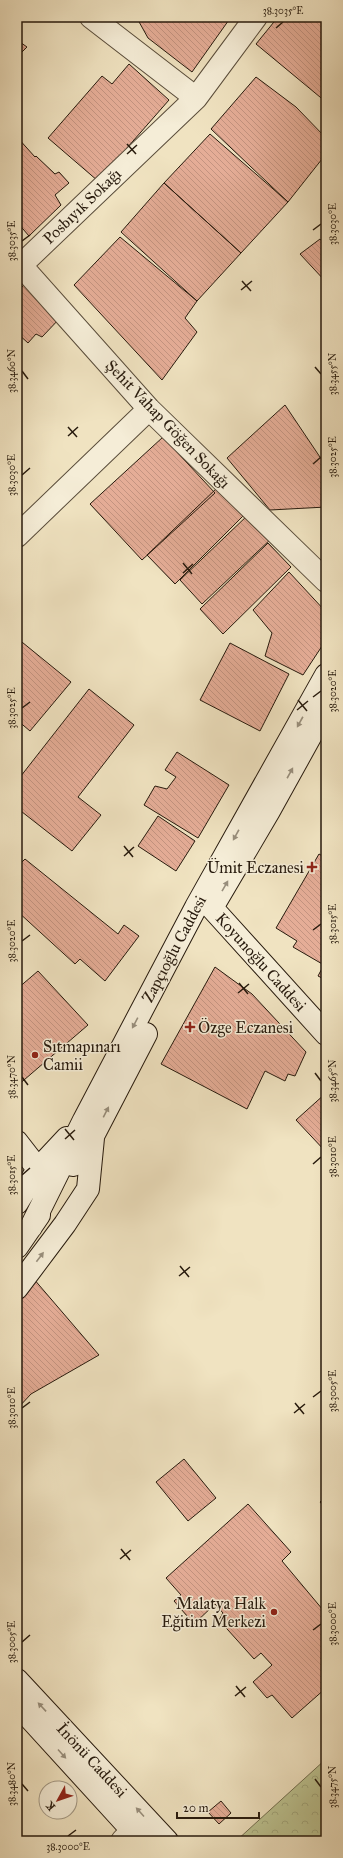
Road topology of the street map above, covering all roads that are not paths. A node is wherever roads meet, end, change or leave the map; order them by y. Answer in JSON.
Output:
{"nodes":[{"id":1,"x":91,"y":17,"type":"edge"},
{"id":2,"x":256,"y":17,"type":"edge"},
{"id":3,"x":196,"y":98,"type":"junction"},
{"id":4,"x":18,"y":265,"type":"edge"},
{"id":5,"x":149,"y":409,"type":"junction"},
{"id":6,"x":17,"y":536,"type":"edge"},
{"id":7,"x":326,"y":581,"type":"edge"},
{"id":8,"x":326,"y":675,"type":"edge"},
{"id":9,"x":326,"y":708,"type":"edge"},
{"id":10,"x":212,"y":908,"type":"junction"},
{"id":11,"x":326,"y":1034,"type":"edge"},
{"id":12,"x":88,"y":1128,"type":"junction"},
{"id":13,"x":17,"y":1142,"type":"edge"},
{"id":14,"x":38,"y":1169,"type":"junction"},
{"id":15,"x":17,"y":1203,"type":"edge"},
{"id":16,"x":17,"y":1247,"type":"edge"},
{"id":17,"x":17,"y":1288,"type":"edge"},
{"id":18,"x":17,"y":1680,"type":"edge"},
{"id":19,"x":17,"y":1704,"type":"edge"},
{"id":20,"x":132,"y":1837,"type":"edge"},
{"id":21,"x":167,"y":1841,"type":"edge"}],
"edges":[{"from":1,"to":3,"type":"main road"},
{"from":2,"to":3,"type":"main road","name":"Posbıyık Sokağı"},
{"from":3,"to":4,"type":"main road","name":"Posbıyık Sokağı"},
{"from":4,"to":5,"type":"main road","name":"Şehit Vahap Göğen Sokağı"},
{"from":5,"to":6,"type":"main road"},
{"from":5,"to":7,"type":"main road","name":"Şehit Vahap Göğen Sokağı"},
{"from":8,"to":12,"type":"main road","name":"Zapçıoğlu Caddesi","one_way":true},
{"from":10,"to":9,"type":"main road","name":"Zapçıoğlu Caddesi","one_way":true},
{"from":10,"to":11,"type":"main road","name":"Koyunoğlu Caddesi"},
{"from":12,"to":10,"type":"main road","name":"Zapçıoğlu Caddesi","one_way":true},
{"from":12,"to":14,"type":"main road","name":"Zapçıoğlu Caddesi"},
{"from":12,"to":16,"type":"main road","name":"Zapçıoğlu Caddesi"},
{"from":17,"to":12,"type":"main road","name":"Zapçıoğlu Caddesi","one_way":true},
{"from":13,"to":14,"type":"main road"},
{"from":14,"to":15,"type":"main road","name":"Zapçıoğlu Caddesi"},
{"from":21,"to":18,"type":"main road","name":"İnönü Caddesi","one_way":true},
{"from":19,"to":20,"type":"main road","name":"İnönü Caddesi","one_way":true}]}
